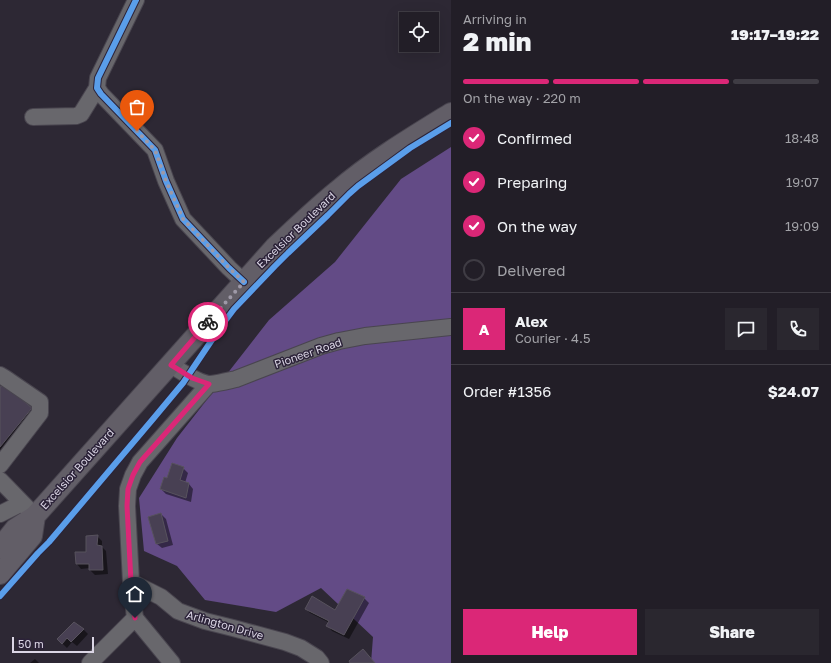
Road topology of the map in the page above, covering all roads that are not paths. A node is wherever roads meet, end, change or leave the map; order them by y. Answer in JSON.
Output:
{"nodes":[{"id":1,"x":136,"y":0,"type":"edge"},
{"id":2,"x":96,"y":88,"type":"junction"},
{"id":3,"x":451,"y":113,"type":"edge"},
{"id":4,"x":33,"y":117,"type":"dead end"},
{"id":5,"x":244,"y":282,"type":"junction"},
{"id":6,"x":451,"y":327,"type":"edge"},
{"id":7,"x":171,"y":365,"type":"junction"},
{"id":8,"x":0,"y":376,"type":"edge"},
{"id":9,"x":209,"y":384,"type":"junction"},
{"id":10,"x":0,"y":465,"type":"edge"},
{"id":11,"x":0,"y":480,"type":"edge"},
{"id":12,"x":28,"y":509,"type":"junction"},
{"id":13,"x":0,"y":514,"type":"edge"},
{"id":14,"x":0,"y":548,"type":"edge"},
{"id":15,"x":0,"y":574,"type":"edge"},
{"id":16,"x":131,"y":582,"type":"junction"},
{"id":17,"x":135,"y":618,"type":"junction"},
{"id":18,"x":90,"y":663,"type":"edge"},
{"id":19,"x":172,"y":663,"type":"edge"},
{"id":20,"x":321,"y":663,"type":"edge"}],
"edges":[{"from":1,"to":2,"type":"street"},
{"from":2,"to":4,"type":"street"},
{"from":2,"to":5,"type":"street"},
{"from":3,"to":5,"type":"main road","name":"Excelsior Boulevard"},
{"from":5,"to":7,"type":"main road","name":"Excelsior Boulevard"},
{"from":6,"to":9,"type":"street","name":"Pioneer Road"},
{"from":7,"to":9,"type":"street"},
{"from":7,"to":12,"type":"main road","name":"Excelsior Boulevard"},
{"from":8,"to":10,"type":"street"},
{"from":9,"to":16,"type":"street"},
{"from":11,"to":12,"type":"street"},
{"from":12,"to":13,"type":"street"},
{"from":12,"to":14,"type":"main road","name":"Excelsior Boulevard"},
{"from":12,"to":15,"type":"main road","name":"Excelsior Boulevard"},
{"from":16,"to":17,"type":"street"},
{"from":16,"to":20,"type":"street","name":"Arlington Drive"},
{"from":17,"to":18,"type":"street"},
{"from":17,"to":19,"type":"street"}]}
